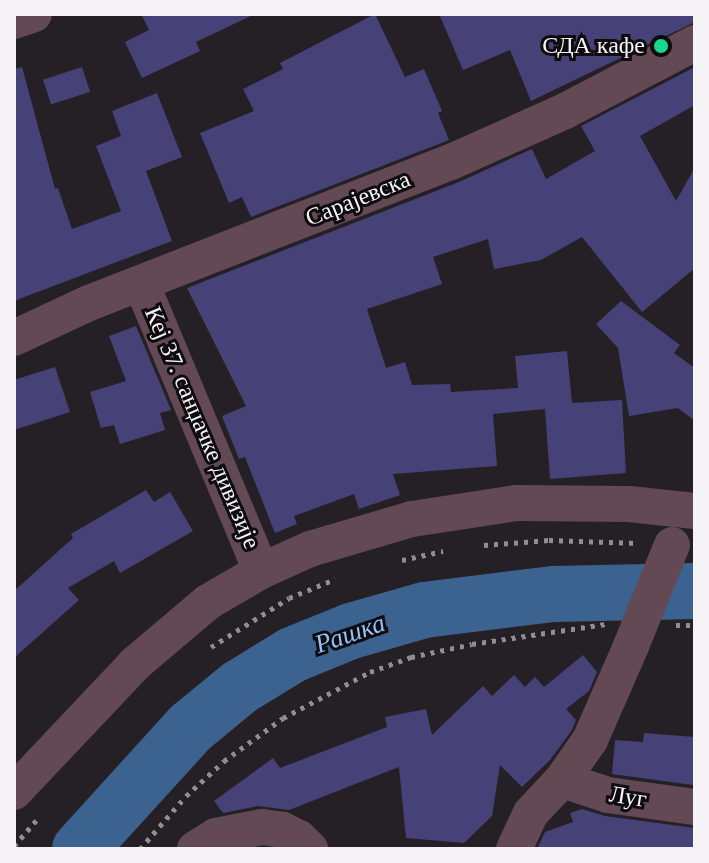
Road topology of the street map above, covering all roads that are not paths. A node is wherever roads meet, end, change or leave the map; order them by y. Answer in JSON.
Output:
{"nodes":[{"id":1,"x":34,"y":14,"type":"edge"},
{"id":2,"x":14,"y":21,"type":"edge"},
{"id":3,"x":695,"y":43,"type":"edge"},
{"id":4,"x":142,"y":285,"type":"junction"},
{"id":5,"x":14,"y":338,"type":"edge"},
{"id":6,"x":692,"y":504,"type":"edge"},
{"id":7,"x":261,"y":571,"type":"junction"},
{"id":8,"x":562,"y":780,"type":"junction"},
{"id":9,"x":28,"y":802,"type":"edge"},
{"id":10,"x":695,"y":807,"type":"edge"},
{"id":11,"x":305,"y":843,"type":"edge"},
{"id":12,"x":195,"y":849,"type":"edge"},
{"id":13,"x":514,"y":849,"type":"edge"}],
"edges":[{"from":1,"to":2,"type":"street"},
{"from":3,"to":4,"type":"street","name":"Сарајевска"},
{"from":4,"to":5,"type":"street","name":"Сарајевска"},
{"from":4,"to":7,"type":"street","name":"Кеј 37. санџачке дивизије"},
{"from":6,"to":7,"type":"street","name":"Кеј 37. санџачке дивизије"},
{"from":6,"to":8,"type":"street","bridge":true},
{"from":7,"to":9,"type":"street","name":"Кеј 37. санџачке дивизије"},
{"from":8,"to":10,"type":"street","name":"Луг"},
{"from":8,"to":13,"type":"street"},
{"from":11,"to":12,"type":"street"}]}
